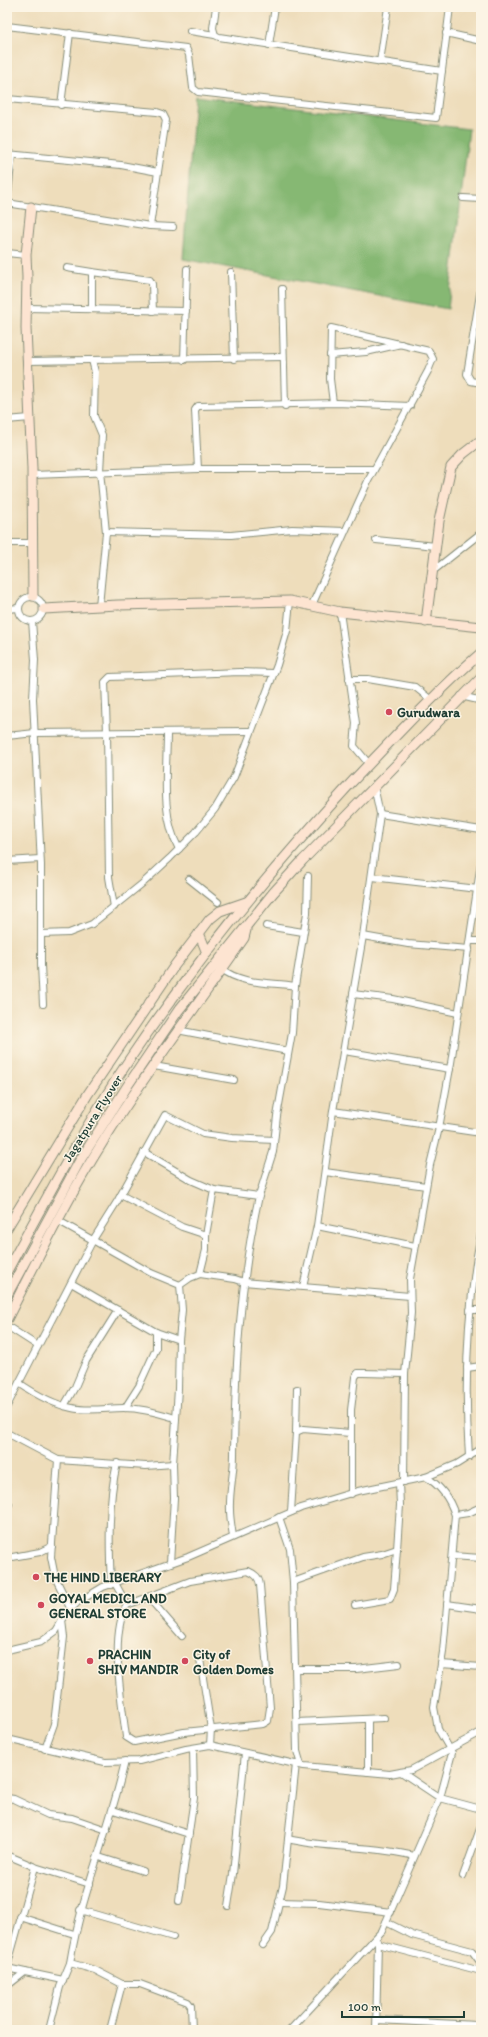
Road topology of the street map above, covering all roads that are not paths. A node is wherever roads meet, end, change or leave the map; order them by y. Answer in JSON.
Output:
{"nodes":[{"id":1,"x":216,"y":7,"type":"edge"},
{"id":2,"x":275,"y":7,"type":"edge"},
{"id":3,"x":388,"y":7,"type":"edge"},
{"id":4,"x":450,"y":7,"type":"edge"},
{"id":5,"x":7,"y":26,"type":"edge"},
{"id":6,"x":190,"y":32,"type":"dead end"},
{"id":7,"x":70,"y":33,"type":"junction"},
{"id":8,"x":446,"y":33,"type":"junction"},
{"id":9,"x":215,"y":35,"type":"junction"},
{"id":10,"x":481,"y":41,"type":"edge"},
{"id":11,"x":269,"y":45,"type":"junction"},
{"id":12,"x":380,"y":62,"type":"junction"},
{"id":13,"x":442,"y":71,"type":"junction"},
{"id":14,"x":7,"y":99,"type":"edge"},
{"id":15,"x":61,"y":105,"type":"junction"},
{"id":16,"x":10,"y":155,"type":"edge"},
{"id":17,"x":158,"y":172,"type":"junction"},
{"id":18,"x":463,"y":198,"type":"dead end"},
{"id":19,"x":481,"y":199,"type":"edge"},
{"id":20,"x":7,"y":203,"type":"edge"},
{"id":21,"x":31,"y":207,"type":"junction"},
{"id":22,"x":150,"y":226,"type":"junction"},
{"id":23,"x":173,"y":227,"type":"dead end"},
{"id":24,"x":7,"y":253,"type":"edge"},
{"id":25,"x":26,"y":256,"type":"junction"},
{"id":26,"x":67,"y":268,"type":"dead end"},
{"id":27,"x":187,"y":269,"type":"dead end"},
{"id":28,"x":92,"y":272,"type":"junction"},
{"id":29,"x":231,"y":272,"type":"dead end"},
{"id":30,"x":481,"y":288,"type":"edge"},
{"id":31,"x":282,"y":289,"type":"dead end"},
{"id":32,"x":27,"y":308,"type":"junction"},
{"id":33,"x":92,"y":308,"type":"junction"},
{"id":34,"x":154,"y":311,"type":"junction"},
{"id":35,"x":186,"y":311,"type":"junction"},
{"id":36,"x":478,"y":325,"type":"edge"},
{"id":37,"x":402,"y":344,"type":"junction"},
{"id":38,"x":330,"y":355,"type":"junction"},
{"id":39,"x":282,"y":357,"type":"junction"},
{"id":40,"x":234,"y":359,"type":"junction"},
{"id":41,"x":92,"y":360,"type":"junction"},
{"id":42,"x":184,"y":360,"type":"junction"},
{"id":43,"x":28,"y":361,"type":"junction"},
{"id":44,"x":481,"y":383,"type":"edge"},
{"id":45,"x":333,"y":403,"type":"junction"},
{"id":46,"x":285,"y":406,"type":"junction"},
{"id":47,"x":410,"y":406,"type":"junction"},
{"id":48,"x":30,"y":418,"type":"junction"},
{"id":49,"x":7,"y":420,"type":"edge"},
{"id":50,"x":481,"y":440,"type":"edge"},
{"id":51,"x":198,"y":469,"type":"junction"},
{"id":52,"x":374,"y":469,"type":"junction"},
{"id":53,"x":100,"y":471,"type":"junction"},
{"id":54,"x":32,"y":475,"type":"junction"},
{"id":55,"x":345,"y":531,"type":"junction"},
{"id":56,"x":106,"y":532,"type":"junction"},
{"id":57,"x":481,"y":533,"type":"edge"},
{"id":58,"x":376,"y":540,"type":"dead end"},
{"id":59,"x":7,"y":542,"type":"edge"},
{"id":60,"x":32,"y":543,"type":"junction"},
{"id":61,"x":436,"y":546,"type":"junction"},
{"id":62,"x":433,"y":571,"type":"junction"},
{"id":63,"x":33,"y":596,"type":"junction"},
{"id":64,"x":290,"y":601,"type":"junction"},
{"id":65,"x":312,"y":605,"type":"junction"},
{"id":66,"x":99,"y":606,"type":"junction"},
{"id":67,"x":19,"y":608,"type":"junction"},
{"id":68,"x":7,"y":609,"type":"edge"},
{"id":69,"x":44,"y":609,"type":"junction"},
{"id":70,"x":340,"y":612,"type":"junction"},
{"id":71,"x":32,"y":621,"type":"junction"},
{"id":72,"x":426,"y":622,"type":"junction"},
{"id":73,"x":481,"y":627,"type":"edge"},
{"id":74,"x":481,"y":654,"type":"edge"},
{"id":75,"x":274,"y":673,"type":"junction"},
{"id":76,"x":349,"y":678,"type":"junction"},
{"id":77,"x":481,"y":678,"type":"edge"},
{"id":78,"x":461,"y":696,"type":"junction"},
{"id":79,"x":430,"y":699,"type":"junction"},
{"id":80,"x":481,"y":704,"type":"edge"},
{"id":81,"x":250,"y":731,"type":"junction"},
{"id":82,"x":107,"y":732,"type":"junction"},
{"id":83,"x":35,"y":733,"type":"junction"},
{"id":84,"x":167,"y":733,"type":"junction"},
{"id":85,"x":7,"y":736,"type":"edge"},
{"id":86,"x":369,"y":764,"type":"junction"},
{"id":87,"x":374,"y":786,"type":"junction"},
{"id":88,"x":380,"y":814,"type":"junction"},
{"id":89,"x":481,"y":830,"type":"edge"},
{"id":90,"x":179,"y":849,"type":"junction"},
{"id":91,"x":40,"y":859,"type":"junction"},
{"id":92,"x":7,"y":861,"type":"edge"},
{"id":93,"x":481,"y":863,"type":"edge"},
{"id":94,"x":308,"y":876,"type":"dead end"},
{"id":95,"x":372,"y":877,"type":"junction"},
{"id":96,"x":189,"y":880,"type":"dead end"},
{"id":97,"x":478,"y":889,"type":"junction"},
{"id":98,"x":218,"y":902,"type":"dead end"},
{"id":99,"x":246,"y":902,"type":"junction"},
{"id":100,"x":114,"y":907,"type":"junction"},
{"id":101,"x":266,"y":926,"type":"dead end"},
{"id":102,"x":303,"y":932,"type":"junction"},
{"id":103,"x":199,"y":933,"type":"junction"},
{"id":104,"x":41,"y":934,"type":"junction"},
{"id":105,"x":363,"y":936,"type":"junction"},
{"id":106,"x":470,"y":941,"type":"junction"},
{"id":107,"x":481,"y":941,"type":"edge"},
{"id":108,"x":469,"y":949,"type":"junction"},
{"id":109,"x":207,"y":953,"type":"junction"},
{"id":110,"x":219,"y":966,"type":"junction"},
{"id":111,"x":295,"y":986,"type":"junction"},
{"id":112,"x":353,"y":994,"type":"junction"},
{"id":113,"x":43,"y":1004,"type":"dead end"},
{"id":114,"x":458,"y":1013,"type":"junction"},
{"id":115,"x":177,"y":1030,"type":"junction"},
{"id":116,"x":288,"y":1051,"type":"junction"},
{"id":117,"x":344,"y":1051,"type":"junction"},
{"id":118,"x":154,"y":1066,"type":"junction"},
{"id":119,"x":450,"y":1069,"type":"junction"},
{"id":120,"x":234,"y":1080,"type":"dead end"},
{"id":121,"x":333,"y":1111,"type":"junction"},
{"id":122,"x":439,"y":1128,"type":"junction"},
{"id":123,"x":481,"y":1133,"type":"edge"},
{"id":124,"x":274,"y":1140,"type":"junction"},
{"id":125,"x":144,"y":1152,"type":"junction"},
{"id":126,"x":325,"y":1172,"type":"junction"},
{"id":127,"x":426,"y":1186,"type":"junction"},
{"id":128,"x":214,"y":1190,"type":"junction"},
{"id":129,"x":121,"y":1195,"type":"junction"},
{"id":130,"x":259,"y":1196,"type":"junction"},
{"id":131,"x":59,"y":1221,"type":"junction"},
{"id":132,"x":317,"y":1226,"type":"junction"},
{"id":133,"x":7,"y":1228,"type":"edge"},
{"id":134,"x":481,"y":1233,"type":"edge"},
{"id":135,"x":206,"y":1235,"type":"junction"},
{"id":136,"x":93,"y":1240,"type":"junction"},
{"id":137,"x":415,"y":1246,"type":"junction"},
{"id":138,"x":480,"y":1246,"type":"edge"},
{"id":139,"x":7,"y":1270,"type":"edge"},
{"id":140,"x":200,"y":1274,"type":"junction"},
{"id":141,"x":244,"y":1282,"type":"junction"},
{"id":142,"x":71,"y":1283,"type":"junction"},
{"id":143,"x":180,"y":1285,"type":"junction"},
{"id":144,"x":303,"y":1287,"type":"junction"},
{"id":145,"x":7,"y":1295,"type":"edge"},
{"id":146,"x":410,"y":1296,"type":"junction"},
{"id":147,"x":118,"y":1310,"type":"junction"},
{"id":148,"x":470,"y":1310,"type":"junction"},
{"id":149,"x":481,"y":1310,"type":"edge"},
{"id":150,"x":7,"y":1319,"type":"edge"},
{"id":151,"x":7,"y":1326,"type":"edge"},
{"id":152,"x":156,"y":1332,"type":"junction"},
{"id":153,"x":179,"y":1340,"type":"junction"},
{"id":154,"x":38,"y":1346,"type":"junction"},
{"id":155,"x":481,"y":1366,"type":"edge"},
{"id":156,"x":467,"y":1368,"type":"junction"},
{"id":157,"x":405,"y":1374,"type":"junction"},
{"id":158,"x":19,"y":1383,"type":"junction"},
{"id":159,"x":297,"y":1389,"type":"dead end"},
{"id":160,"x":7,"y":1406,"type":"edge"},
{"id":161,"x":64,"y":1406,"type":"junction"},
{"id":162,"x":125,"y":1408,"type":"junction"},
{"id":163,"x":175,"y":1418,"type":"junction"},
{"id":164,"x":296,"y":1432,"type":"junction"},
{"id":165,"x":7,"y":1433,"type":"edge"},
{"id":166,"x":350,"y":1433,"type":"junction"},
{"id":167,"x":481,"y":1449,"type":"edge"},
{"id":168,"x":468,"y":1457,"type":"junction"},
{"id":169,"x":58,"y":1460,"type":"junction"},
{"id":170,"x":117,"y":1463,"type":"junction"},
{"id":171,"x":173,"y":1464,"type":"junction"},
{"id":172,"x":426,"y":1477,"type":"junction"},
{"id":173,"x":402,"y":1482,"type":"junction"},
{"id":174,"x":351,"y":1494,"type":"junction"},
{"id":175,"x":7,"y":1502,"type":"edge"},
{"id":176,"x":7,"y":1507,"type":"edge"},
{"id":177,"x":481,"y":1507,"type":"edge"},
{"id":178,"x":472,"y":1511,"type":"junction"},
{"id":179,"x":291,"y":1512,"type":"junction"},
{"id":180,"x":481,"y":1513,"type":"edge"},
{"id":181,"x":455,"y":1515,"type":"junction"},
{"id":182,"x":279,"y":1517,"type":"junction"},
{"id":183,"x":234,"y":1537,"type":"junction"},
{"id":184,"x":52,"y":1546,"type":"junction"},
{"id":185,"x":397,"y":1550,"type":"junction"},
{"id":186,"x":452,"y":1556,"type":"junction"},
{"id":187,"x":7,"y":1558,"type":"edge"},
{"id":188,"x":481,"y":1558,"type":"edge"},
{"id":189,"x":170,"y":1563,"type":"junction"},
{"id":190,"x":294,"y":1582,"type":"junction"},
{"id":191,"x":113,"y":1584,"type":"junction"},
{"id":192,"x":148,"y":1597,"type":"junction"},
{"id":193,"x":127,"y":1604,"type":"junction"},
{"id":194,"x":446,"y":1604,"type":"junction"},
{"id":195,"x":355,"y":1605,"type":"dead end"},
{"id":196,"x":481,"y":1609,"type":"edge"},
{"id":197,"x":71,"y":1610,"type":"junction"},
{"id":198,"x":62,"y":1620,"type":"junction"},
{"id":199,"x":182,"y":1636,"type":"dead end"},
{"id":200,"x":7,"y":1650,"type":"edge"},
{"id":201,"x":200,"y":1659,"type":"dead end"},
{"id":202,"x":398,"y":1664,"type":"dead end"},
{"id":203,"x":441,"y":1664,"type":"junction"},
{"id":204,"x":481,"y":1667,"type":"edge"},
{"id":205,"x":296,"y":1669,"type":"junction"},
{"id":206,"x":384,"y":1718,"type":"dead end"},
{"id":207,"x":368,"y":1719,"type":"junction"},
{"id":208,"x":297,"y":1722,"type":"junction"},
{"id":209,"x":211,"y":1729,"type":"junction"},
{"id":210,"x":481,"y":1732,"type":"edge"},
{"id":211,"x":7,"y":1739,"type":"edge"},
{"id":212,"x":210,"y":1745,"type":"junction"},
{"id":213,"x":193,"y":1748,"type":"junction"},
{"id":214,"x":45,"y":1749,"type":"junction"},
{"id":215,"x":449,"y":1749,"type":"junction"},
{"id":216,"x":245,"y":1753,"type":"junction"},
{"id":217,"x":125,"y":1761,"type":"junction"},
{"id":218,"x":298,"y":1765,"type":"junction"},
{"id":219,"x":368,"y":1772,"type":"junction"},
{"id":220,"x":402,"y":1772,"type":"junction"},
{"id":221,"x":7,"y":1798,"type":"edge"},
{"id":222,"x":440,"y":1798,"type":"junction"},
{"id":223,"x":481,"y":1809,"type":"edge"},
{"id":224,"x":113,"y":1810,"type":"junction"},
{"id":225,"x":481,"y":1826,"type":"edge"},
{"id":226,"x":107,"y":1830,"type":"junction"},
{"id":227,"x":189,"y":1834,"type":"junction"},
{"id":228,"x":288,"y":1839,"type":"junction"},
{"id":229,"x":7,"y":1855,"type":"edge"},
{"id":230,"x":414,"y":1856,"type":"junction"},
{"id":231,"x":99,"y":1857,"type":"junction"},
{"id":232,"x":35,"y":1867,"type":"junction"},
{"id":233,"x":143,"y":1871,"type":"dead end"},
{"id":234,"x":463,"y":1876,"type":"dead end"},
{"id":235,"x":90,"y":1884,"type":"junction"},
{"id":236,"x":179,"y":1901,"type":"dead end"},
{"id":237,"x":279,"y":1902,"type":"junction"},
{"id":238,"x":228,"y":1906,"type":"dead end"},
{"id":239,"x":80,"y":1910,"type":"junction"},
{"id":240,"x":390,"y":1912,"type":"junction"},
{"id":241,"x":20,"y":1917,"type":"junction"},
{"id":242,"x":386,"y":1922,"type":"junction"},
{"id":243,"x":74,"y":1934,"type":"junction"},
{"id":244,"x":378,"y":1935,"type":"junction"},
{"id":245,"x":173,"y":1937,"type":"dead end"},
{"id":246,"x":378,"y":1944,"type":"junction"},
{"id":247,"x":263,"y":1945,"type":"dead end"},
{"id":248,"x":70,"y":1963,"type":"junction"},
{"id":249,"x":481,"y":1964,"type":"edge"},
{"id":250,"x":7,"y":1967,"type":"edge"},
{"id":251,"x":481,"y":1971,"type":"edge"},
{"id":252,"x":25,"y":1972,"type":"junction"},
{"id":253,"x":63,"y":1980,"type":"junction"},
{"id":254,"x":122,"y":1984,"type":"junction"},
{"id":255,"x":7,"y":1986,"type":"edge"},
{"id":256,"x":481,"y":2017,"type":"edge"},
{"id":257,"x":377,"y":2020,"type":"junction"},
{"id":258,"x":477,"y":2028,"type":"edge"},
{"id":259,"x":49,"y":2030,"type":"edge"},
{"id":260,"x":110,"y":2030,"type":"edge"},
{"id":261,"x":192,"y":2030,"type":"edge"},
{"id":262,"x":290,"y":2030,"type":"edge"},
{"id":263,"x":376,"y":2030,"type":"edge"}],
"edges":[{"from":1,"to":9,"type":"street"},
{"from":2,"to":11,"type":"street"},
{"from":3,"to":12,"type":"street"},
{"from":4,"to":8,"type":"street"},
{"from":5,"to":7,"type":"street"},
{"from":6,"to":9,"type":"street"},
{"from":7,"to":13,"type":"street"},
{"from":7,"to":15,"type":"street"},
{"from":8,"to":10,"type":"street"},
{"from":8,"to":13,"type":"street"},
{"from":9,"to":11,"type":"street"},
{"from":11,"to":12,"type":"street"},
{"from":12,"to":13,"type":"street"},
{"from":14,"to":15,"type":"street"},
{"from":15,"to":17,"type":"street"},
{"from":16,"to":17,"type":"street"},
{"from":16,"to":20,"type":"street"},
{"from":17,"to":22,"type":"street"},
{"from":18,"to":19,"type":"street"},
{"from":20,"to":21,"type":"street"},
{"from":21,"to":22,"type":"street"},
{"from":21,"to":25,"type":"street"},
{"from":22,"to":23,"type":"street"},
{"from":24,"to":25,"type":"street"},
{"from":25,"to":32,"type":"street"},
{"from":26,"to":28,"type":"street"},
{"from":27,"to":35,"type":"street"},
{"from":28,"to":33,"type":"street"},
{"from":28,"to":34,"type":"street"},
{"from":29,"to":40,"type":"street"},
{"from":30,"to":36,"type":"street"},
{"from":31,"to":39,"type":"street"},
{"from":32,"to":33,"type":"street"},
{"from":32,"to":43,"type":"street"},
{"from":33,"to":34,"type":"street"},
{"from":34,"to":35,"type":"street"},
{"from":35,"to":42,"type":"street"},
{"from":36,"to":44,"type":"street"},
{"from":37,"to":38,"type":"street"},
{"from":37,"to":38,"type":"street"},
{"from":37,"to":47,"type":"street"},
{"from":38,"to":45,"type":"street"},
{"from":39,"to":40,"type":"street"},
{"from":39,"to":46,"type":"street"},
{"from":40,"to":42,"type":"street"},
{"from":41,"to":42,"type":"street"},
{"from":41,"to":43,"type":"street"},
{"from":41,"to":53,"type":"street"},
{"from":43,"to":48,"type":"street"},
{"from":45,"to":46,"type":"street"},
{"from":45,"to":47,"type":"street"},
{"from":46,"to":51,"type":"street"},
{"from":47,"to":52,"type":"street"},
{"from":48,"to":49,"type":"street"},
{"from":48,"to":54,"type":"street"},
{"from":50,"to":61,"type":"street"},
{"from":51,"to":52,"type":"street"},
{"from":51,"to":53,"type":"street"},
{"from":52,"to":55,"type":"street"},
{"from":53,"to":54,"type":"street"},
{"from":53,"to":56,"type":"street"},
{"from":54,"to":60,"type":"street"},
{"from":55,"to":56,"type":"street"},
{"from":55,"to":65,"type":"street"},
{"from":56,"to":66,"type":"street"},
{"from":57,"to":62,"type":"street"},
{"from":58,"to":61,"type":"street"},
{"from":59,"to":60,"type":"street"},
{"from":60,"to":63,"type":"street"},
{"from":61,"to":62,"type":"street"},
{"from":62,"to":72,"type":"street"},
{"from":63,"to":67,"type":"street"},
{"from":63,"to":69,"type":"street"},
{"from":64,"to":65,"type":"street"},
{"from":64,"to":66,"type":"street"},
{"from":64,"to":75,"type":"street"},
{"from":65,"to":70,"type":"street"},
{"from":66,"to":69,"type":"street"},
{"from":67,"to":68,"type":"street"},
{"from":67,"to":71,"type":"street"},
{"from":69,"to":71,"type":"street"},
{"from":70,"to":72,"type":"street"},
{"from":70,"to":76,"type":"street"},
{"from":71,"to":83,"type":"street"},
{"from":72,"to":73,"type":"street"},
{"from":74,"to":79,"type":"street","name":"Jagatpura Flyover"},
{"from":75,"to":81,"type":"street"},
{"from":75,"to":82,"type":"street"},
{"from":76,"to":79,"type":"street"},
{"from":76,"to":86,"type":"street"},
{"from":77,"to":78,"type":"street"},
{"from":78,"to":80,"type":"street"},
{"from":78,"to":87,"type":"street"},
{"from":79,"to":86,"type":"street","name":"Jagatpura Flyover"},
{"from":81,"to":84,"type":"street"},
{"from":81,"to":90,"type":"street"},
{"from":82,"to":83,"type":"street"},
{"from":82,"to":84,"type":"street"},
{"from":82,"to":100,"type":"street"},
{"from":83,"to":85,"type":"street"},
{"from":83,"to":91,"type":"street"},
{"from":84,"to":90,"type":"street"},
{"from":86,"to":99,"type":"street","name":"Jagatpura Flyover"},
{"from":87,"to":88,"type":"street"},
{"from":87,"to":110,"type":"street"},
{"from":88,"to":89,"type":"street"},
{"from":88,"to":95,"type":"street"},
{"from":90,"to":100,"type":"street"},
{"from":91,"to":92,"type":"street"},
{"from":91,"to":104,"type":"street"},
{"from":93,"to":97,"type":"street"},
{"from":94,"to":102,"type":"street"},
{"from":95,"to":97,"type":"street"},
{"from":95,"to":105,"type":"street"},
{"from":96,"to":98,"type":"street"},
{"from":97,"to":106,"type":"street"},
{"from":99,"to":103,"type":"street"},
{"from":99,"to":109,"type":"street","name":"Jagatpura Flyover"},
{"from":100,"to":104,"type":"street"},
{"from":101,"to":102,"type":"street"},
{"from":102,"to":111,"type":"street"},
{"from":103,"to":109,"type":"street"},
{"from":103,"to":133,"type":"street"},
{"from":104,"to":113,"type":"street"},
{"from":105,"to":108,"type":"street"},
{"from":105,"to":112,"type":"street"},
{"from":106,"to":107,"type":"street"},
{"from":106,"to":108,"type":"street"},
{"from":108,"to":114,"type":"street"},
{"from":109,"to":139,"type":"street","name":"Jagatpura Flyover"},
{"from":110,"to":111,"type":"street"},
{"from":110,"to":115,"type":"street"},
{"from":110,"to":145,"type":"street","name":"Jagatpura Flyover"},
{"from":111,"to":116,"type":"street"},
{"from":112,"to":114,"type":"street"},
{"from":112,"to":117,"type":"street"},
{"from":114,"to":119,"type":"street"},
{"from":115,"to":116,"type":"street"},
{"from":115,"to":118,"type":"street"},
{"from":116,"to":124,"type":"street"},
{"from":117,"to":119,"type":"street"},
{"from":117,"to":121,"type":"street"},
{"from":118,"to":120,"type":"street"},
{"from":118,"to":131,"type":"street"},
{"from":119,"to":122,"type":"street"},
{"from":121,"to":122,"type":"street"},
{"from":121,"to":126,"type":"street"},
{"from":122,"to":123,"type":"street"},
{"from":122,"to":127,"type":"street"},
{"from":124,"to":125,"type":"street"},
{"from":124,"to":130,"type":"street"},
{"from":125,"to":128,"type":"street"},
{"from":125,"to":129,"type":"street"},
{"from":126,"to":127,"type":"street"},
{"from":126,"to":132,"type":"street"},
{"from":127,"to":137,"type":"street"},
{"from":128,"to":130,"type":"street"},
{"from":128,"to":135,"type":"street"},
{"from":129,"to":135,"type":"street"},
{"from":129,"to":136,"type":"street"},
{"from":130,"to":141,"type":"street"},
{"from":131,"to":136,"type":"street"},
{"from":131,"to":150,"type":"street"},
{"from":132,"to":137,"type":"street"},
{"from":132,"to":144,"type":"street"},
{"from":134,"to":138,"type":"street"},
{"from":135,"to":140,"type":"street"},
{"from":136,"to":142,"type":"street"},
{"from":136,"to":143,"type":"street"},
{"from":137,"to":146,"type":"street"},
{"from":138,"to":148,"type":"street"},
{"from":140,"to":141,"type":"street"},
{"from":140,"to":143,"type":"street"},
{"from":141,"to":144,"type":"street"},
{"from":141,"to":183,"type":"street"},
{"from":142,"to":147,"type":"street"},
{"from":142,"to":154,"type":"street"},
{"from":143,"to":153,"type":"street"},
{"from":144,"to":146,"type":"street"},
{"from":146,"to":157,"type":"street"},
{"from":147,"to":152,"type":"street"},
{"from":147,"to":161,"type":"street"},
{"from":148,"to":149,"type":"street"},
{"from":148,"to":156,"type":"street"},
{"from":151,"to":154,"type":"street"},
{"from":152,"to":153,"type":"street"},
{"from":152,"to":162,"type":"street"},
{"from":153,"to":163,"type":"street"},
{"from":154,"to":158,"type":"street"},
{"from":155,"to":156,"type":"street"},
{"from":156,"to":168,"type":"street"},
{"from":157,"to":166,"type":"street"},
{"from":157,"to":173,"type":"street"},
{"from":158,"to":160,"type":"street"},
{"from":158,"to":161,"type":"street"},
{"from":159,"to":164,"type":"street"},
{"from":161,"to":162,"type":"street"},
{"from":162,"to":163,"type":"street"},
{"from":163,"to":171,"type":"street"},
{"from":164,"to":166,"type":"street"},
{"from":164,"to":179,"type":"street"},
{"from":165,"to":169,"type":"street"},
{"from":166,"to":174,"type":"street"},
{"from":167,"to":168,"type":"street"},
{"from":168,"to":172,"type":"street"},
{"from":169,"to":170,"type":"street"},
{"from":169,"to":184,"type":"street"},
{"from":170,"to":171,"type":"street"},
{"from":170,"to":191,"type":"street"},
{"from":171,"to":189,"type":"street"},
{"from":172,"to":173,"type":"street"},
{"from":172,"to":181,"type":"street"},
{"from":173,"to":174,"type":"street"},
{"from":173,"to":185,"type":"street"},
{"from":174,"to":179,"type":"street"},
{"from":175,"to":176,"type":"street"},
{"from":177,"to":178,"type":"street"},
{"from":178,"to":180,"type":"street"},
{"from":178,"to":181,"type":"street"},
{"from":179,"to":182,"type":"street"},
{"from":181,"to":186,"type":"street"},
{"from":182,"to":183,"type":"street"},
{"from":182,"to":190,"type":"street"},
{"from":183,"to":189,"type":"street"},
{"from":184,"to":187,"type":"street"},
{"from":184,"to":197,"type":"street"},
{"from":185,"to":190,"type":"street"},
{"from":185,"to":195,"type":"street"},
{"from":186,"to":188,"type":"street"},
{"from":186,"to":194,"type":"street"},
{"from":189,"to":191,"type":"street"},
{"from":190,"to":205,"type":"street"},
{"from":191,"to":193,"type":"street"},
{"from":191,"to":197,"type":"street"},
{"from":192,"to":193,"type":"street"},
{"from":192,"to":199,"type":"street"},
{"from":192,"to":209,"type":"street"},
{"from":193,"to":209,"type":"street"},
{"from":194,"to":196,"type":"street"},
{"from":194,"to":203,"type":"street"},
{"from":197,"to":198,"type":"street"},
{"from":198,"to":200,"type":"street"},
{"from":198,"to":214,"type":"street"},
{"from":201,"to":209,"type":"street"},
{"from":202,"to":205,"type":"street"},
{"from":203,"to":204,"type":"street"},
{"from":203,"to":215,"type":"street"},
{"from":205,"to":208,"type":"street"},
{"from":206,"to":207,"type":"street"},
{"from":207,"to":208,"type":"street"},
{"from":207,"to":219,"type":"street"},
{"from":208,"to":218,"type":"street"},
{"from":209,"to":212,"type":"street"},
{"from":210,"to":215,"type":"street"},
{"from":211,"to":214,"type":"street"},
{"from":212,"to":213,"type":"street"},
{"from":212,"to":216,"type":"street"},
{"from":213,"to":217,"type":"street"},
{"from":213,"to":227,"type":"street"},
{"from":214,"to":217,"type":"street"},
{"from":215,"to":220,"type":"street"},
{"from":215,"to":222,"type":"street"},
{"from":216,"to":218,"type":"street"},
{"from":216,"to":238,"type":"street"},
{"from":217,"to":224,"type":"street"},
{"from":218,"to":219,"type":"street"},
{"from":218,"to":228,"type":"street"},
{"from":219,"to":220,"type":"street"},
{"from":220,"to":222,"type":"street"},
{"from":221,"to":226,"type":"street"},
{"from":222,"to":223,"type":"street"},
{"from":222,"to":230,"type":"street"},
{"from":224,"to":226,"type":"street"},
{"from":224,"to":227,"type":"street"},
{"from":225,"to":234,"type":"street"},
{"from":226,"to":231,"type":"street"},
{"from":227,"to":236,"type":"street"},
{"from":228,"to":230,"type":"street"},
{"from":228,"to":237,"type":"street"},
{"from":229,"to":232,"type":"street"},
{"from":230,"to":240,"type":"street"},
{"from":231,"to":233,"type":"street"},
{"from":231,"to":235,"type":"street"},
{"from":232,"to":235,"type":"street"},
{"from":232,"to":241,"type":"street"},
{"from":235,"to":239,"type":"street"},
{"from":237,"to":240,"type":"street"},
{"from":237,"to":247,"type":"street"},
{"from":239,"to":243,"type":"street"},
{"from":239,"to":245,"type":"street"},
{"from":240,"to":242,"type":"street"},
{"from":241,"to":243,"type":"street"},
{"from":241,"to":250,"type":"street"},
{"from":242,"to":244,"type":"street"},
{"from":242,"to":249,"type":"street"},
{"from":243,"to":248,"type":"street"},
{"from":244,"to":246,"type":"street"},
{"from":244,"to":262,"type":"street"},
{"from":246,"to":251,"type":"street"},
{"from":246,"to":257,"type":"street"},
{"from":248,"to":253,"type":"street"},
{"from":248,"to":254,"type":"street"},
{"from":250,"to":252,"type":"street"},
{"from":252,"to":253,"type":"street"},
{"from":252,"to":255,"type":"street"},
{"from":253,"to":259,"type":"street"},
{"from":254,"to":260,"type":"street"},
{"from":254,"to":261,"type":"street"},
{"from":256,"to":258,"type":"street"},
{"from":257,"to":258,"type":"street"},
{"from":257,"to":263,"type":"street"}]}
